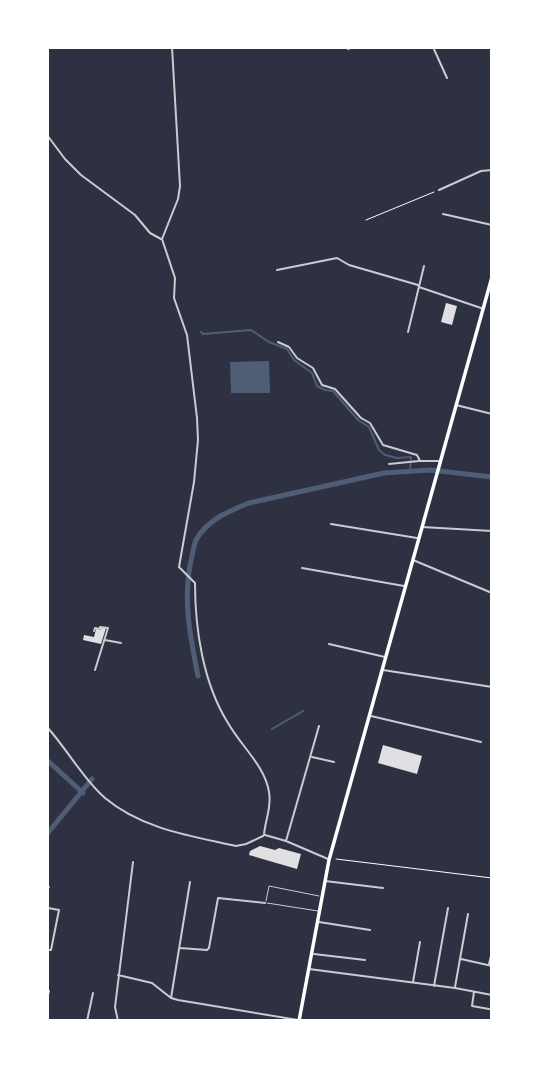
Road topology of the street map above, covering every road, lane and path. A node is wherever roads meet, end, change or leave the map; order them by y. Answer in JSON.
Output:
{"nodes":[{"id":1,"x":172,"y":47,"type":"edge"},
{"id":2,"x":353,"y":47,"type":"edge"},
{"id":3,"x":433,"y":47,"type":"edge"},
{"id":4,"x":348,"y":49,"type":"dead end"},
{"id":5,"x":447,"y":78,"type":"dead end"},
{"id":6,"x":47,"y":135,"type":"edge"},
{"id":7,"x":492,"y":170,"type":"edge"},
{"id":8,"x":439,"y":190,"type":"joint"},
{"id":9,"x":443,"y":214,"type":"dead end"},
{"id":10,"x":366,"y":220,"type":"dead end"},
{"id":11,"x":492,"y":225,"type":"edge"},
{"id":12,"x":162,"y":239,"type":"junction"},
{"id":13,"x":424,"y":266,"type":"dead end"},
{"id":14,"x":277,"y":270,"type":"dead end"},
{"id":15,"x":492,"y":277,"type":"edge"},
{"id":16,"x":419,"y":287,"type":"junction"},
{"id":17,"x":482,"y":308,"type":"junction"},
{"id":18,"x":408,"y":332,"type":"dead end"},
{"id":19,"x":278,"y":342,"type":"dead end"},
{"id":20,"x":456,"y":405,"type":"junction"},
{"id":21,"x":492,"y":414,"type":"edge"},
{"id":22,"x":420,"y":461,"type":"junction"},
{"id":23,"x":440,"y":462,"type":"junction"},
{"id":24,"x":389,"y":464,"type":"dead end"},
{"id":25,"x":331,"y":524,"type":"dead end"},
{"id":26,"x":421,"y":527,"type":"junction"},
{"id":27,"x":492,"y":531,"type":"edge"},
{"id":28,"x":418,"y":538,"type":"junction"},
{"id":29,"x":412,"y":559,"type":"junction"},
{"id":30,"x":302,"y":568,"type":"dead end"},
{"id":31,"x":405,"y":586,"type":"junction"},
{"id":32,"x":492,"y":593,"type":"edge"},
{"id":33,"x":94,"y":631,"type":"dead end"},
{"id":34,"x":104,"y":640,"type":"junction"},
{"id":35,"x":121,"y":643,"type":"dead end"},
{"id":36,"x":329,"y":644,"type":"dead end"},
{"id":37,"x":386,"y":657,"type":"junction"},
{"id":38,"x":95,"y":670,"type":"dead end"},
{"id":39,"x":383,"y":670,"type":"junction"},
{"id":40,"x":492,"y":687,"type":"edge"},
{"id":41,"x":370,"y":716,"type":"junction"},
{"id":42,"x":319,"y":726,"type":"dead end"},
{"id":43,"x":47,"y":727,"type":"edge"},
{"id":44,"x":481,"y":742,"type":"dead end"},
{"id":45,"x":310,"y":757,"type":"junction"},
{"id":46,"x":334,"y":762,"type":"dead end"},
{"id":47,"x":264,"y":835,"type":"junction"},
{"id":48,"x":286,"y":841,"type":"junction"},
{"id":49,"x":330,"y":859,"type":"junction"},
{"id":50,"x":133,"y":862,"type":"dead end"},
{"id":51,"x":492,"y":878,"type":"edge"},
{"id":52,"x":324,"y":880,"type":"junction"},
{"id":53,"x":190,"y":882,"type":"dead end"},
{"id":54,"x":383,"y":888,"type":"dead end"},
{"id":55,"x":321,"y":897,"type":"junction"},
{"id":56,"x":265,"y":903,"type":"dead end"},
{"id":57,"x":48,"y":908,"type":"edge"},
{"id":58,"x":448,"y":908,"type":"dead end"},
{"id":59,"x":318,"y":911,"type":"junction"},
{"id":60,"x":468,"y":914,"type":"dead end"},
{"id":61,"x":317,"y":922,"type":"junction"},
{"id":62,"x":370,"y":930,"type":"dead end"},
{"id":63,"x":421,"y":942,"type":"dead end"},
{"id":64,"x":180,"y":948,"type":"junction"},
{"id":65,"x":47,"y":950,"type":"edge"},
{"id":66,"x":492,"y":952,"type":"edge"},
{"id":67,"x":310,"y":954,"type":"junction"},
{"id":68,"x":460,"y":958,"type":"junction"},
{"id":69,"x":365,"y":960,"type":"dead end"},
{"id":70,"x":490,"y":965,"type":"edge"},
{"id":71,"x":307,"y":969,"type":"junction"},
{"id":72,"x":118,"y":975,"type":"junction"},
{"id":73,"x":413,"y":983,"type":"junction"},
{"id":74,"x":434,"y":986,"type":"junction"},
{"id":75,"x":455,"y":988,"type":"junction"},
{"id":76,"x":474,"y":991,"type":"junction"},
{"id":77,"x":49,"y":992,"type":"dead end"},
{"id":78,"x":93,"y":993,"type":"dead end"},
{"id":79,"x":492,"y":995,"type":"edge"},
{"id":80,"x":171,"y":998,"type":"junction"},
{"id":81,"x":47,"y":999,"type":"edge"},
{"id":82,"x":489,"y":1009,"type":"dead end"},
{"id":83,"x":299,"y":1020,"type":"edge"},
{"id":84,"x":87,"y":1021,"type":"edge"},
{"id":85,"x":118,"y":1021,"type":"edge"}],
"edges":[{"from":1,"to":12,"type":"street"},
{"from":2,"to":4,"type":"street"},
{"from":3,"to":5,"type":"street"},
{"from":6,"to":12,"type":"street"},
{"from":7,"to":8,"type":"street"},
{"from":8,"to":10,"type":"path"},
{"from":9,"to":11,"type":"street"},
{"from":12,"to":47,"type":"street"},
{"from":13,"to":16,"type":"street"},
{"from":14,"to":16,"type":"street"},
{"from":15,"to":17,"type":"main road"},
{"from":16,"to":17,"type":"street"},
{"from":16,"to":18,"type":"street"},
{"from":17,"to":20,"type":"main road"},
{"from":19,"to":22,"type":"street"},
{"from":20,"to":21,"type":"street"},
{"from":20,"to":23,"type":"main road"},
{"from":22,"to":23,"type":"street"},
{"from":22,"to":24,"type":"street"},
{"from":23,"to":26,"type":"main road"},
{"from":25,"to":28,"type":"street"},
{"from":26,"to":27,"type":"street"},
{"from":26,"to":28,"type":"main road"},
{"from":28,"to":29,"type":"main road"},
{"from":29,"to":31,"type":"main road"},
{"from":29,"to":32,"type":"street"},
{"from":30,"to":31,"type":"street"},
{"from":31,"to":37,"type":"main road"},
{"from":33,"to":34,"type":"street"},
{"from":34,"to":35,"type":"street"},
{"from":34,"to":38,"type":"street"},
{"from":36,"to":37,"type":"street"},
{"from":37,"to":39,"type":"main road"},
{"from":39,"to":40,"type":"street"},
{"from":39,"to":41,"type":"main road"},
{"from":41,"to":44,"type":"street"},
{"from":41,"to":49,"type":"main road"},
{"from":42,"to":45,"type":"street"},
{"from":43,"to":47,"type":"street"},
{"from":45,"to":46,"type":"street"},
{"from":45,"to":48,"type":"street"},
{"from":47,"to":48,"type":"street"},
{"from":48,"to":49,"type":"street"},
{"from":49,"to":51,"type":"path"},
{"from":49,"to":52,"type":"main road"},
{"from":50,"to":72,"type":"street"},
{"from":52,"to":54,"type":"street"},
{"from":52,"to":55,"type":"main road"},
{"from":53,"to":64,"type":"street"},
{"from":55,"to":59,"type":"main road"},
{"from":55,"to":59,"type":"lane"},
{"from":56,"to":64,"type":"street"},
{"from":57,"to":65,"type":"street"},
{"from":58,"to":74,"type":"street"},
{"from":59,"to":61,"type":"main road"},
{"from":60,"to":68,"type":"street"},
{"from":61,"to":62,"type":"street"},
{"from":61,"to":67,"type":"main road"},
{"from":63,"to":73,"type":"street"},
{"from":64,"to":80,"type":"street"},
{"from":66,"to":70,"type":"street"},
{"from":67,"to":69,"type":"street"},
{"from":67,"to":71,"type":"main road"},
{"from":68,"to":70,"type":"street"},
{"from":68,"to":75,"type":"street"},
{"from":71,"to":73,"type":"street"},
{"from":71,"to":83,"type":"main road"},
{"from":72,"to":80,"type":"street"},
{"from":72,"to":85,"type":"street"},
{"from":73,"to":74,"type":"street"},
{"from":74,"to":75,"type":"street"},
{"from":75,"to":76,"type":"street"},
{"from":76,"to":79,"type":"street"},
{"from":76,"to":82,"type":"street"},
{"from":77,"to":81,"type":"street"},
{"from":78,"to":84,"type":"street"},
{"from":80,"to":83,"type":"street"}]}
